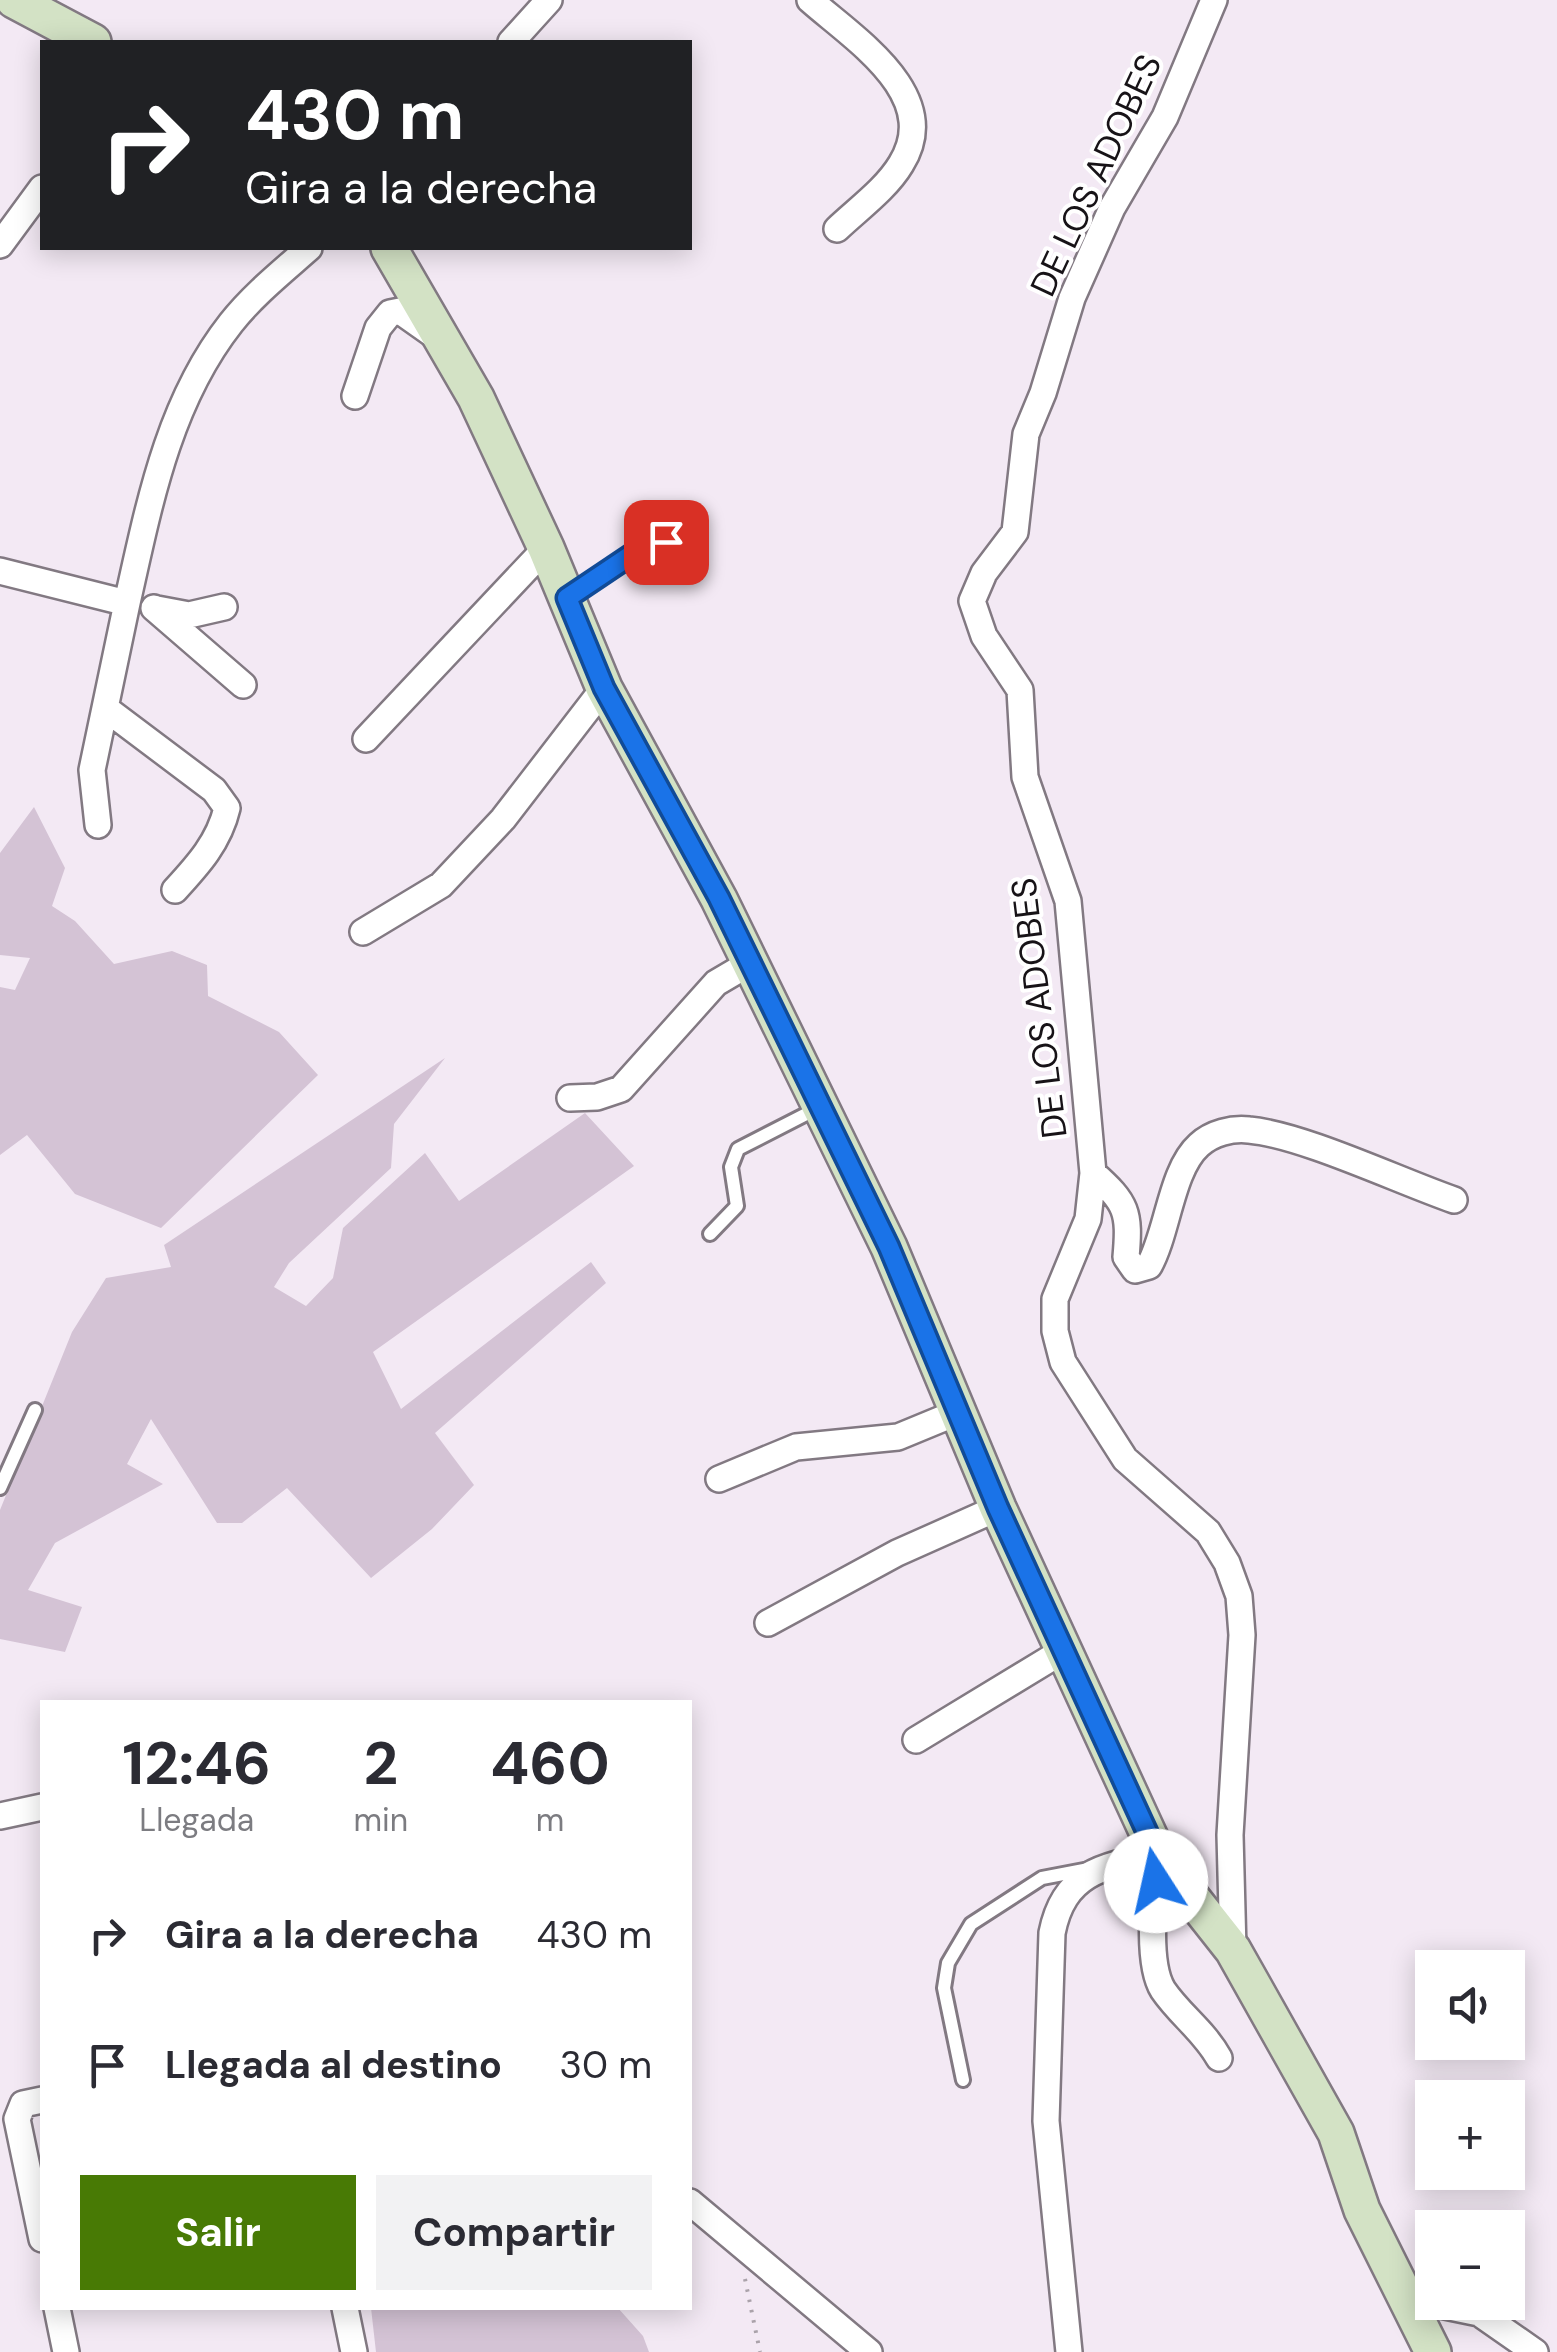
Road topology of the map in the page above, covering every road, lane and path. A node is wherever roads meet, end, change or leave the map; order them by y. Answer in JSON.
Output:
{"nodes":[{"id":1,"x":14,"y":0,"type":"edge"},
{"id":2,"x":549,"y":0,"type":"edge"},
{"id":3,"x":810,"y":0,"type":"edge"},
{"id":4,"x":1214,"y":0,"type":"edge"},
{"id":5,"x":89,"y":40,"type":"edge"},
{"id":6,"x":513,"y":40,"type":"edge"},
{"id":7,"x":40,"y":191,"type":"edge"},
{"id":8,"x":837,"y":230,"type":"dead end"},
{"id":9,"x":0,"y":244,"type":"edge"},
{"id":10,"x":307,"y":250,"type":"edge"},
{"id":11,"x":389,"y":250,"type":"edge"},
{"id":12,"x":445,"y":345,"type":"junction"},
{"id":13,"x":354,"y":396,"type":"dead end"},
{"id":14,"x":546,"y":548,"type":"junction"},
{"id":15,"x":686,"y":548,"type":"dead end"},
{"id":16,"x":0,"y":571,"type":"edge"},
{"id":17,"x":129,"y":594,"type":"junction"},
{"id":18,"x":567,"y":598,"type":"junction"},
{"id":19,"x":224,"y":607,"type":"dead end"},
{"id":20,"x":154,"y":608,"type":"junction"},
{"id":21,"x":243,"y":685,"type":"dead end"},
{"id":22,"x":604,"y":688,"type":"junction"},
{"id":23,"x":105,"y":708,"type":"junction"},
{"id":24,"x":366,"y":739,"type":"dead end"},
{"id":25,"x":98,"y":825,"type":"dead end"},
{"id":26,"x":174,"y":890,"type":"dead end"},
{"id":27,"x":363,"y":932,"type":"dead end"},
{"id":28,"x":750,"y":962,"type":"junction"},
{"id":29,"x":570,"y":1098,"type":"dead end"},
{"id":30,"x":821,"y":1108,"type":"junction"},
{"id":31,"x":1093,"y":1173,"type":"junction"},
{"id":32,"x":1454,"y":1200,"type":"dead end"},
{"id":33,"x":710,"y":1234,"type":"dead end"},
{"id":34,"x":35,"y":1410,"type":"dead end"},
{"id":35,"x":961,"y":1411,"type":"junction"},
{"id":36,"x":719,"y":1478,"type":"dead end"},
{"id":37,"x":0,"y":1488,"type":"edge"},
{"id":38,"x":998,"y":1508,"type":"junction"},
{"id":39,"x":768,"y":1623,"type":"dead end"},
{"id":40,"x":1066,"y":1649,"type":"junction"},
{"id":41,"x":916,"y":1740,"type":"dead end"},
{"id":42,"x":40,"y":1807,"type":"edge"},
{"id":43,"x":0,"y":1816,"type":"edge"},
{"id":44,"x":1158,"y":1856,"type":"junction"},
{"id":45,"x":1111,"y":1864,"type":"junction"},
{"id":46,"x":1233,"y":1950,"type":"junction"},
{"id":47,"x":1219,"y":2058,"type":"dead end"},
{"id":48,"x":963,"y":2080,"type":"dead end"},
{"id":49,"x":40,"y":2100,"type":"edge"},
{"id":50,"x":692,"y":2204,"type":"edge"},
{"id":51,"x":40,"y":2229,"type":"edge"},
{"id":52,"x":737,"y":2240,"type":"junction"},
{"id":53,"x":1406,"y":2298,"type":"junction"},
{"id":54,"x":57,"y":2310,"type":"edge"},
{"id":55,"x":344,"y":2310,"type":"edge"},
{"id":56,"x":66,"y":2352,"type":"edge"},
{"id":57,"x":354,"y":2352,"type":"edge"},
{"id":58,"x":760,"y":2352,"type":"edge"},
{"id":59,"x":869,"y":2352,"type":"edge"},
{"id":60,"x":1069,"y":2352,"type":"edge"},
{"id":61,"x":1433,"y":2352,"type":"edge"},
{"id":62,"x":1535,"y":2352,"type":"edge"}],
"edges":[{"from":1,"to":5,"type":"street"},
{"from":2,"to":6,"type":"street"},
{"from":3,"to":8,"type":"street"},
{"from":4,"to":31,"type":"street","name":"DE LOS ADOBES"},
{"from":7,"to":9,"type":"street"},
{"from":10,"to":17,"type":"street"},
{"from":11,"to":12,"type":"street"},
{"from":12,"to":13,"type":"street"},
{"from":12,"to":14,"type":"street"},
{"from":14,"to":18,"type":"street"},
{"from":14,"to":24,"type":"street"},
{"from":15,"to":18,"type":"lane"},
{"from":16,"to":17,"type":"street"},
{"from":17,"to":20,"type":"street"},
{"from":17,"to":23,"type":"street"},
{"from":18,"to":22,"type":"street"},
{"from":19,"to":20,"type":"street"},
{"from":20,"to":21,"type":"street"},
{"from":22,"to":27,"type":"street"},
{"from":22,"to":28,"type":"street"},
{"from":23,"to":25,"type":"street"},
{"from":23,"to":26,"type":"street"},
{"from":28,"to":29,"type":"street"},
{"from":28,"to":30,"type":"street"},
{"from":30,"to":33,"type":"lane"},
{"from":30,"to":35,"type":"street"},
{"from":31,"to":32,"type":"street"},
{"from":31,"to":46,"type":"street","name":"DE LOS ADOBES"},
{"from":34,"to":37,"type":"lane"},
{"from":35,"to":36,"type":"street"},
{"from":35,"to":38,"type":"street"},
{"from":38,"to":39,"type":"street"},
{"from":38,"to":40,"type":"street"},
{"from":40,"to":41,"type":"street"},
{"from":40,"to":44,"type":"street"},
{"from":42,"to":43,"type":"street"},
{"from":44,"to":45,"type":"street"},
{"from":44,"to":46,"type":"street"},
{"from":44,"to":47,"type":"street"},
{"from":45,"to":48,"type":"lane"},
{"from":45,"to":60,"type":"street"},
{"from":46,"to":53,"type":"street"},
{"from":49,"to":51,"type":"street"},
{"from":50,"to":52,"type":"street"},
{"from":52,"to":58,"type":"path"},
{"from":52,"to":59,"type":"street"},
{"from":53,"to":61,"type":"street"},
{"from":53,"to":62,"type":"street"},
{"from":54,"to":56,"type":"street"},
{"from":55,"to":57,"type":"street"}]}
